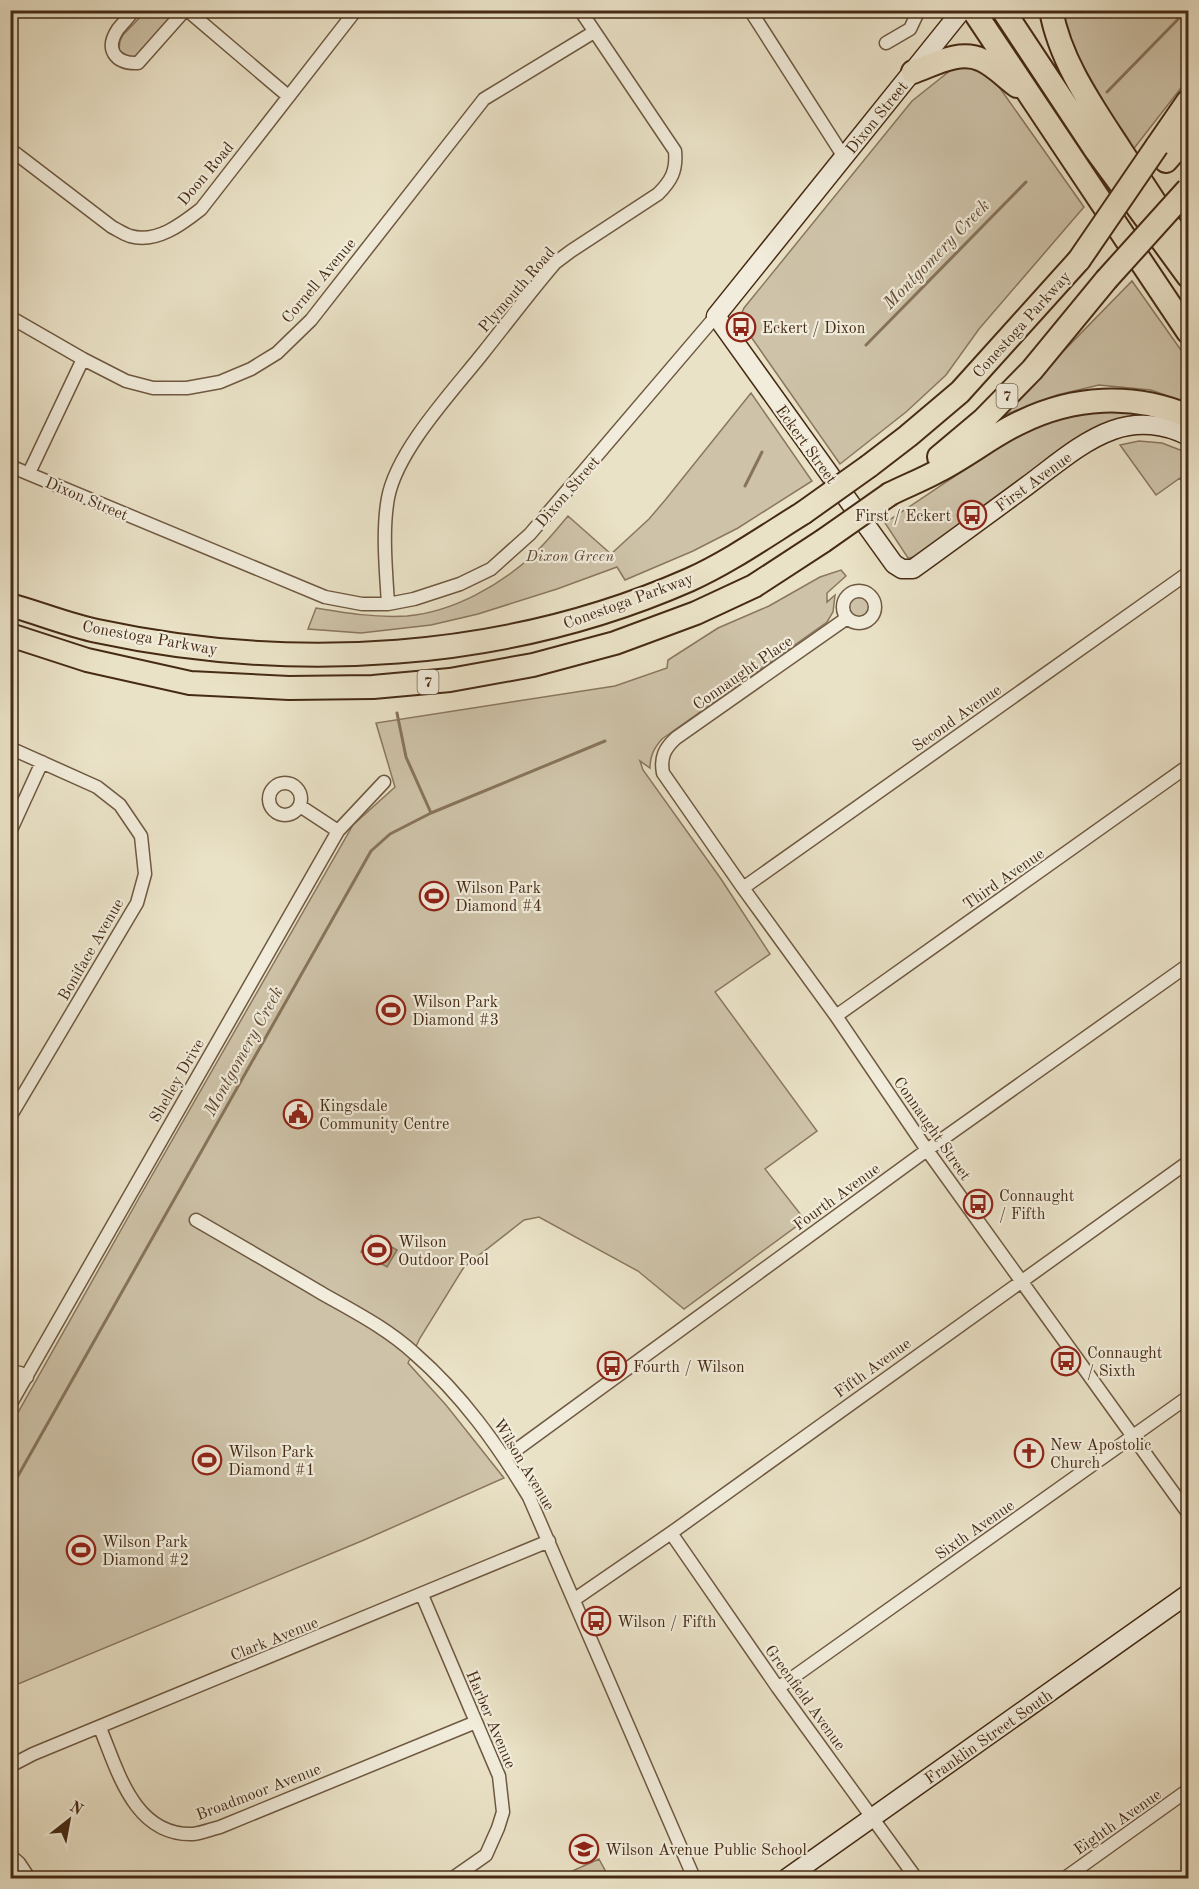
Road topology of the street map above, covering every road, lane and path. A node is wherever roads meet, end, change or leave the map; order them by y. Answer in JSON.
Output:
{"nodes":[{"id":1,"x":134,"y":10,"type":"edge"},
{"id":2,"x":186,"y":10,"type":"edge"},
{"id":3,"x":356,"y":10,"type":"edge"},
{"id":4,"x":580,"y":10,"type":"edge"},
{"id":5,"x":750,"y":10,"type":"edge"},
{"id":6,"x":919,"y":10,"type":"edge"},
{"id":7,"x":942,"y":10,"type":"edge"},
{"id":8,"x":962,"y":10,"type":"edge"},
{"id":9,"x":973,"y":10,"type":"edge"},
{"id":10,"x":1003,"y":10,"type":"edge"},
{"id":11,"x":1020,"y":10,"type":"edge"},
{"id":12,"x":1051,"y":10,"type":"edge"},
{"id":13,"x":594,"y":32,"type":"junction"},
{"id":14,"x":885,"y":43,"type":"dead end"},
{"id":15,"x":1028,"y":47,"type":"junction"},
{"id":16,"x":929,"y":52,"type":"junction"},
{"id":17,"x":913,"y":72,"type":"junction"},
{"id":18,"x":288,"y":96,"type":"junction"},
{"id":19,"x":1033,"y":98,"type":"junction"},
{"id":20,"x":1188,"y":101,"type":"edge"},
{"id":21,"x":1188,"y":136,"type":"edge"},
{"id":22,"x":12,"y":154,"type":"edge"},
{"id":23,"x":1162,"y":154,"type":"junction"},
{"id":24,"x":844,"y":157,"type":"junction"},
{"id":25,"x":1188,"y":189,"type":"edge"},
{"id":26,"x":1188,"y":254,"type":"edge"},
{"id":27,"x":1188,"y":276,"type":"edge"},
{"id":28,"x":716,"y":316,"type":"junction"},
{"id":29,"x":10,"y":317,"type":"edge"},
{"id":30,"x":1188,"y":332,"type":"edge"},
{"id":31,"x":83,"y":359,"type":"junction"},
{"id":32,"x":1185,"y":428,"type":"edge"},
{"id":33,"x":10,"y":466,"type":"edge"},
{"id":34,"x":28,"y":473,"type":"junction"},
{"id":35,"x":890,"y":494,"type":"junction"},
{"id":36,"x":902,"y":569,"type":"joint"},
{"id":37,"x":1188,"y":573,"type":"edge"},
{"id":38,"x":388,"y":604,"type":"junction"},
{"id":39,"x":10,"y":605,"type":"edge"},
{"id":40,"x":847,"y":618,"type":"dead end"},
{"id":41,"x":10,"y":635,"type":"edge"},
{"id":42,"x":10,"y":748,"type":"edge"},
{"id":43,"x":662,"y":758,"type":"joint"},
{"id":44,"x":42,"y":762,"type":"junction"},
{"id":45,"x":1188,"y":766,"type":"edge"},
{"id":46,"x":384,"y":782,"type":"dead end"},
{"id":47,"x":300,"y":806,"type":"dead end"},
{"id":48,"x":338,"y":831,"type":"junction"},
{"id":49,"x":10,"y":832,"type":"edge"},
{"id":50,"x":743,"y":888,"type":"junction"},
{"id":51,"x":1188,"y":965,"type":"edge"},
{"id":52,"x":836,"y":1016,"type":"junction"},
{"id":53,"x":10,"y":1117,"type":"edge"},
{"id":54,"x":927,"y":1150,"type":"junction"},
{"id":55,"x":1188,"y":1162,"type":"edge"},
{"id":56,"x":196,"y":1220,"type":"dead end"},
{"id":57,"x":1022,"y":1280,"type":"junction"},
{"id":58,"x":10,"y":1371,"type":"edge"},
{"id":59,"x":27,"y":1377,"type":"junction"},
{"id":60,"x":1188,"y":1397,"type":"edge"},
{"id":61,"x":10,"y":1406,"type":"edge"},
{"id":62,"x":1135,"y":1436,"type":"junction"},
{"id":63,"x":505,"y":1458,"type":"junction"},
{"id":64,"x":1188,"y":1512,"type":"edge"},
{"id":65,"x":671,"y":1533,"type":"junction"},
{"id":66,"x":549,"y":1541,"type":"junction"},
{"id":67,"x":1188,"y":1594,"type":"edge"},
{"id":68,"x":422,"y":1595,"type":"junction"},
{"id":69,"x":575,"y":1599,"type":"junction"},
{"id":70,"x":778,"y":1688,"type":"junction"},
{"id":71,"x":476,"y":1722,"type":"junction"},
{"id":72,"x":100,"y":1728,"type":"junction"},
{"id":73,"x":10,"y":1766,"type":"edge"},
{"id":74,"x":1188,"y":1790,"type":"edge"},
{"id":75,"x":873,"y":1818,"type":"junction"},
{"id":76,"x":10,"y":1855,"type":"edge"},
{"id":77,"x":29,"y":1878,"type":"edge"},
{"id":78,"x":453,"y":1878,"type":"edge"},
{"id":79,"x":694,"y":1878,"type":"edge"},
{"id":80,"x":787,"y":1878,"type":"edge"},
{"id":81,"x":916,"y":1878,"type":"edge"},
{"id":82,"x":1065,"y":1878,"type":"edge"}],
"edges":[{"from":1,"to":2,"type":"street"},
{"from":2,"to":18,"type":"street"},
{"from":3,"to":18,"type":"street","name":"Doon Road"},
{"from":4,"to":13,"type":"street","name":"Plymouth Road"},
{"from":5,"to":24,"type":"street"},
{"from":6,"to":14,"type":"street"},
{"from":7,"to":16,"type":"street"},
{"from":8,"to":16,"type":"street","name":"Dixon Street"},
{"from":9,"to":19,"type":"highway"},
{"from":10,"to":15,"type":"highway"},
{"from":11,"to":15,"type":"highway"},
{"from":12,"to":26,"type":"highway"},
{"from":13,"to":31,"type":"street","name":"Cornell Avenue"},
{"from":13,"to":38,"type":"street","name":"Plymouth Road"},
{"from":15,"to":27,"type":"highway"},
{"from":16,"to":17,"type":"street","name":"Dixon Street"},
{"from":17,"to":19,"type":"highway"},
{"from":17,"to":24,"type":"street","name":"Dixon Street"},
{"from":18,"to":22,"type":"street","name":"Doon Road"},
{"from":19,"to":30,"type":"highway"},
{"from":20,"to":23,"type":"highway"},
{"from":21,"to":23,"type":"highway","name":"Conestoga Parkway","number":"7"},
{"from":23,"to":39,"type":"highway","name":"Conestoga Parkway","number":"7","bridge":true},
{"from":24,"to":28,"type":"street","name":"Dixon Street"},
{"from":25,"to":35,"type":"highway","name":"Conestoga Parkway","number":"7","bridge":true},
{"from":28,"to":36,"type":"street","name":"Eckert Street"},
{"from":28,"to":38,"type":"street","name":"Dixon Street"},
{"from":29,"to":31,"type":"street","name":"Cornell Avenue"},
{"from":31,"to":34,"type":"street"},
{"from":32,"to":35,"type":"highway"},
{"from":32,"to":36,"type":"street","name":"First Avenue"},
{"from":33,"to":34,"type":"street","name":"Dixon Street"},
{"from":34,"to":38,"type":"street","name":"Dixon Street"},
{"from":35,"to":41,"type":"highway","name":"Conestoga Parkway","number":"7","bridge":true},
{"from":37,"to":50,"type":"street","name":"Second Avenue"},
{"from":40,"to":43,"type":"street","name":"Connaught Place"},
{"from":42,"to":44,"type":"street","name":"Boniface Avenue"},
{"from":43,"to":50,"type":"street","name":"Connaught Street"},
{"from":44,"to":49,"type":"street"},
{"from":44,"to":53,"type":"street","name":"Boniface Avenue"},
{"from":45,"to":52,"type":"street","name":"Third Avenue"},
{"from":46,"to":48,"type":"street","name":"Shelley Drive"},
{"from":47,"to":48,"type":"street"},
{"from":48,"to":59,"type":"street","name":"Shelley Drive"},
{"from":50,"to":52,"type":"street","name":"Connaught Street"},
{"from":51,"to":54,"type":"street","name":"Fourth Avenue"},
{"from":52,"to":54,"type":"street","name":"Connaught Street"},
{"from":54,"to":57,"type":"street","name":"Connaught Street"},
{"from":54,"to":63,"type":"street","name":"Fourth Avenue"},
{"from":55,"to":57,"type":"street","name":"Fifth Avenue"},
{"from":56,"to":63,"type":"street","name":"Wilson Avenue"},
{"from":57,"to":62,"type":"street","name":"Connaught Street"},
{"from":57,"to":65,"type":"street","name":"Fifth Avenue"},
{"from":58,"to":59,"type":"street"},
{"from":59,"to":61,"type":"street","name":"Shelley Drive"},
{"from":60,"to":62,"type":"street","name":"Sixth Avenue"},
{"from":62,"to":64,"type":"street","name":"Connaught Street"},
{"from":62,"to":70,"type":"street","name":"Sixth Avenue"},
{"from":63,"to":66,"type":"street","name":"Wilson Avenue"},
{"from":65,"to":69,"type":"street","name":"Fifth Avenue"},
{"from":65,"to":70,"type":"street","name":"Greenfield Avenue"},
{"from":66,"to":68,"type":"street","name":"Clark Avenue"},
{"from":66,"to":69,"type":"street","name":"Wilson Avenue"},
{"from":67,"to":75,"type":"street","name":"Franklin Street South"},
{"from":68,"to":71,"type":"street","name":"Harber Avenue"},
{"from":68,"to":72,"type":"street","name":"Clark Avenue"},
{"from":69,"to":79,"type":"street","name":"Wilson Avenue"},
{"from":70,"to":75,"type":"street","name":"Greenfield Avenue"},
{"from":71,"to":72,"type":"street","name":"Broadmoor Avenue"},
{"from":71,"to":78,"type":"street","name":"Harber Avenue"},
{"from":72,"to":73,"type":"street","name":"Clark Avenue"},
{"from":74,"to":82,"type":"street","name":"Eighth Avenue"},
{"from":75,"to":80,"type":"street","name":"Franklin Street South"},
{"from":75,"to":81,"type":"street","name":"Greenfield Avenue"},
{"from":76,"to":77,"type":"street"}]}
